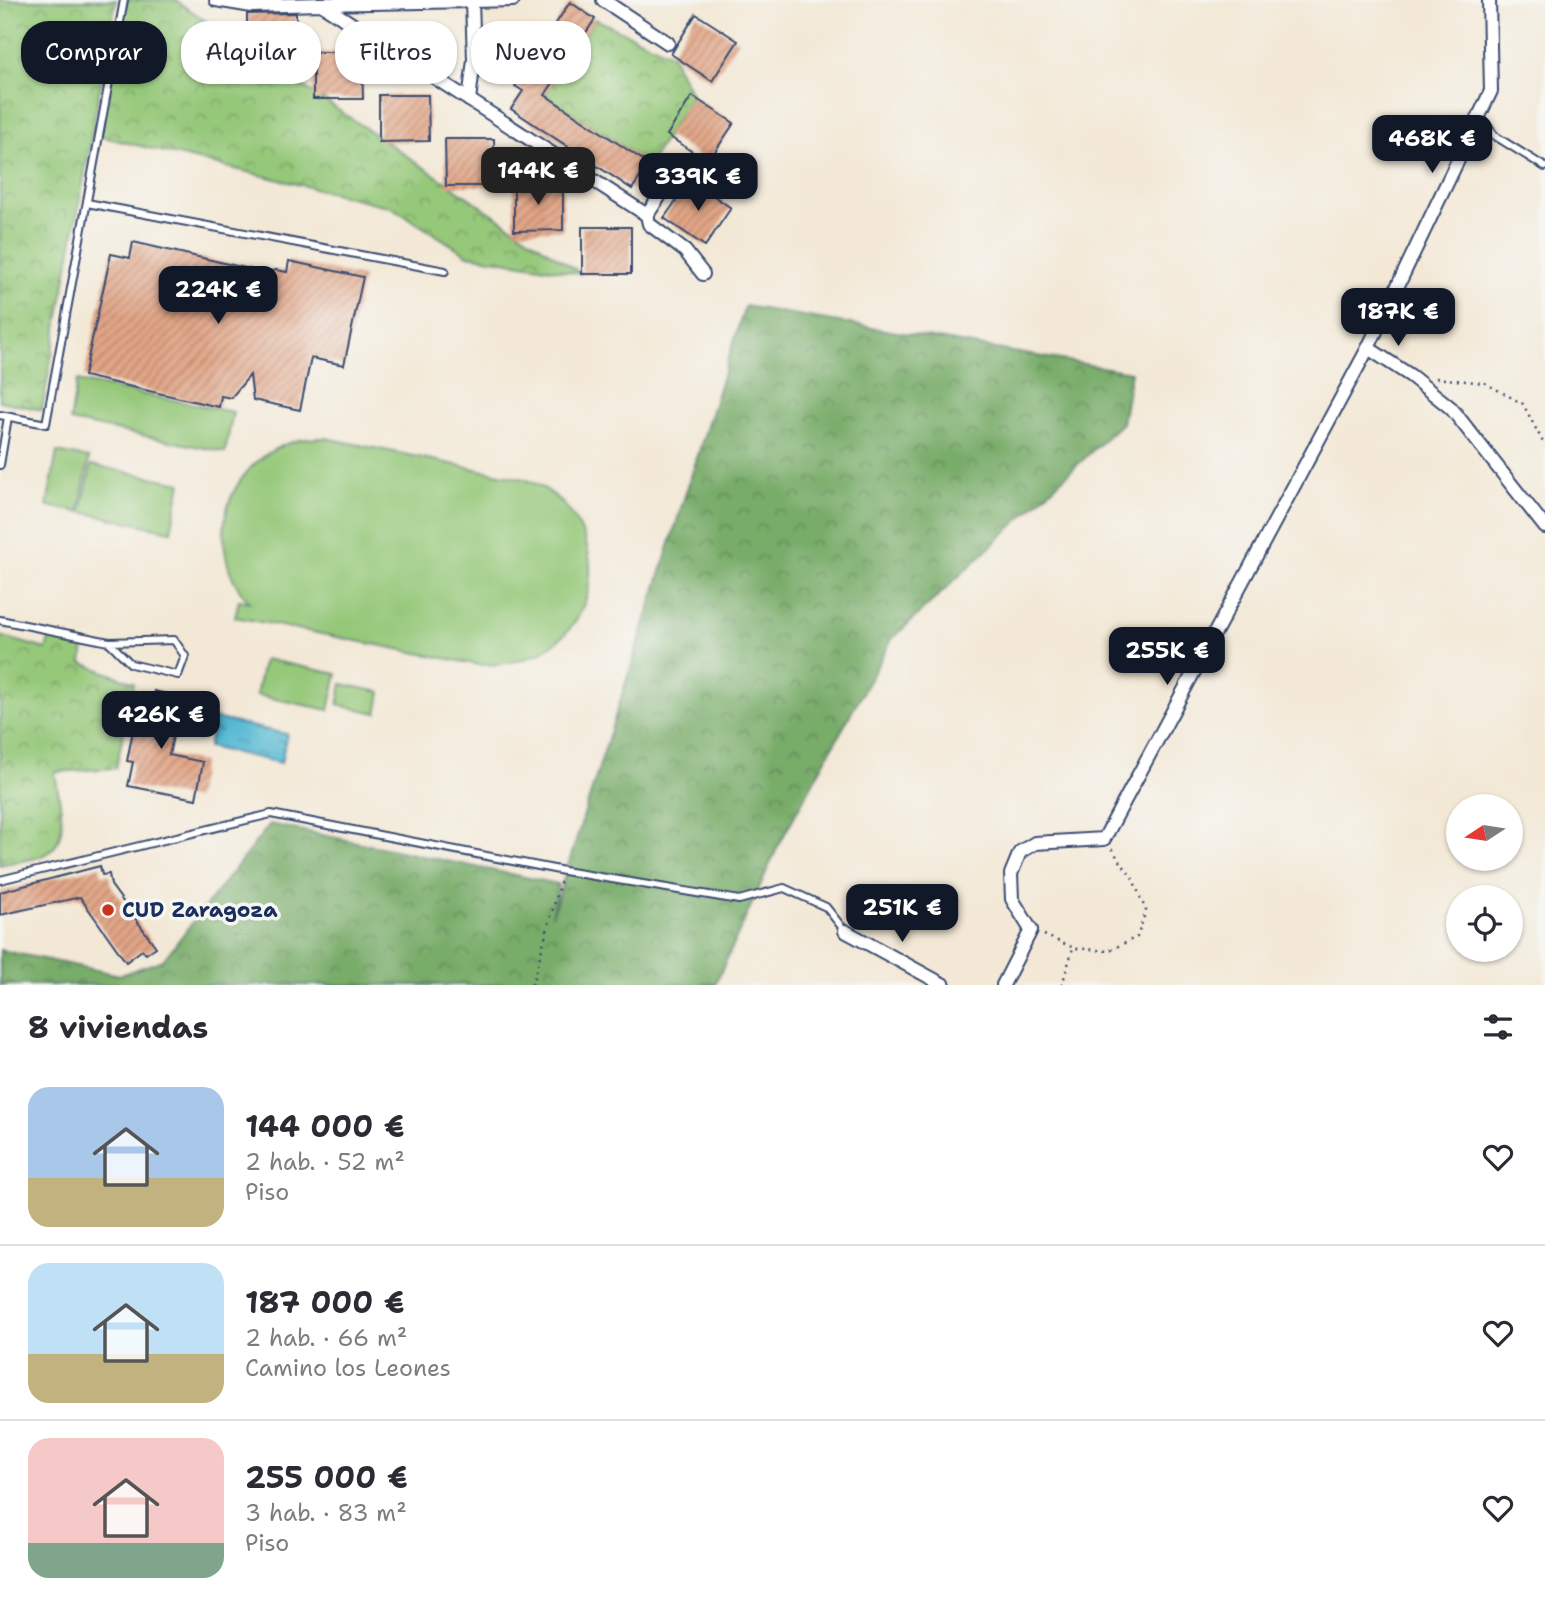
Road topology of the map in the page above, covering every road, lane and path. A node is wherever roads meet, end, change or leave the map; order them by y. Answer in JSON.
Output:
{"nodes":[{"id":1,"x":124,"y":0,"type":"edge"},
{"id":2,"x":216,"y":0,"type":"edge"},
{"id":3,"x":513,"y":0,"type":"edge"},
{"id":4,"x":603,"y":0,"type":"edge"},
{"id":5,"x":1489,"y":0,"type":"edge"},
{"id":6,"x":472,"y":1,"type":"edge"},
{"id":7,"x":321,"y":4,"type":"junction"},
{"id":8,"x":668,"y":43,"type":"dead end"},
{"id":9,"x":468,"y":100,"type":"junction"},
{"id":10,"x":1479,"y":116,"type":"junction"},
{"id":11,"x":1545,"y":167,"type":"edge"},
{"id":12,"x":665,"y":188,"type":"dead end"},
{"id":13,"x":87,"y":203,"type":"junction"},
{"id":14,"x":647,"y":215,"type":"junction"},
{"id":15,"x":445,"y":271,"type":"dead end"},
{"id":16,"x":703,"y":274,"type":"dead end"},
{"id":17,"x":1368,"y":348,"type":"junction"},
{"id":18,"x":1436,"y":378,"type":"dead end"},
{"id":19,"x":0,"y":415,"type":"edge"},
{"id":20,"x":8,"y":417,"type":"junction"},
{"id":21,"x":1545,"y":446,"type":"edge"},
{"id":22,"x":0,"y":465,"type":"edge"},
{"id":23,"x":1545,"y":527,"type":"edge"},
{"id":24,"x":0,"y":620,"type":"edge"},
{"id":25,"x":109,"y":642,"type":"junction"},
{"id":26,"x":1104,"y":838,"type":"junction"},
{"id":27,"x":564,"y":871,"type":"junction"},
{"id":28,"x":0,"y":880,"type":"edge"},
{"id":29,"x":1031,"y":930,"type":"junction"},
{"id":30,"x":845,"y":931,"type":"joint"},
{"id":31,"x":1074,"y":947,"type":"junction"},
{"id":32,"x":532,"y":985,"type":"edge"},
{"id":33,"x":944,"y":985,"type":"edge"},
{"id":34,"x":1003,"y":985,"type":"edge"},
{"id":35,"x":1062,"y":985,"type":"edge"}],
"edges":[{"from":1,"to":13,"type":"lane"},
{"from":2,"to":7,"type":"street"},
{"from":3,"to":6,"type":"street"},
{"from":4,"to":8,"type":"street"},
{"from":5,"to":10,"type":"street"},
{"from":6,"to":7,"type":"street"},
{"from":6,"to":9,"type":"street"},
{"from":7,"to":9,"type":"street"},
{"from":9,"to":14,"type":"street"},
{"from":10,"to":11,"type":"lane"},
{"from":10,"to":17,"type":"street"},
{"from":12,"to":14,"type":"street"},
{"from":13,"to":15,"type":"lane"},
{"from":13,"to":20,"type":"lane"},
{"from":14,"to":16,"type":"street"},
{"from":17,"to":23,"type":"street"},
{"from":17,"to":26,"type":"street"},
{"from":18,"to":21,"type":"path"},
{"from":19,"to":20,"type":"lane"},
{"from":20,"to":22,"type":"lane"},
{"from":24,"to":25,"type":"lane"},
{"from":25,"to":25,"type":"lane"},
{"from":26,"to":29,"type":"street"},
{"from":26,"to":31,"type":"path"},
{"from":27,"to":28,"type":"lane"},
{"from":27,"to":30,"type":"lane"},
{"from":27,"to":32,"type":"path"},
{"from":29,"to":31,"type":"path"},
{"from":29,"to":34,"type":"street"},
{"from":30,"to":33,"type":"street"},
{"from":31,"to":35,"type":"path"}]}
